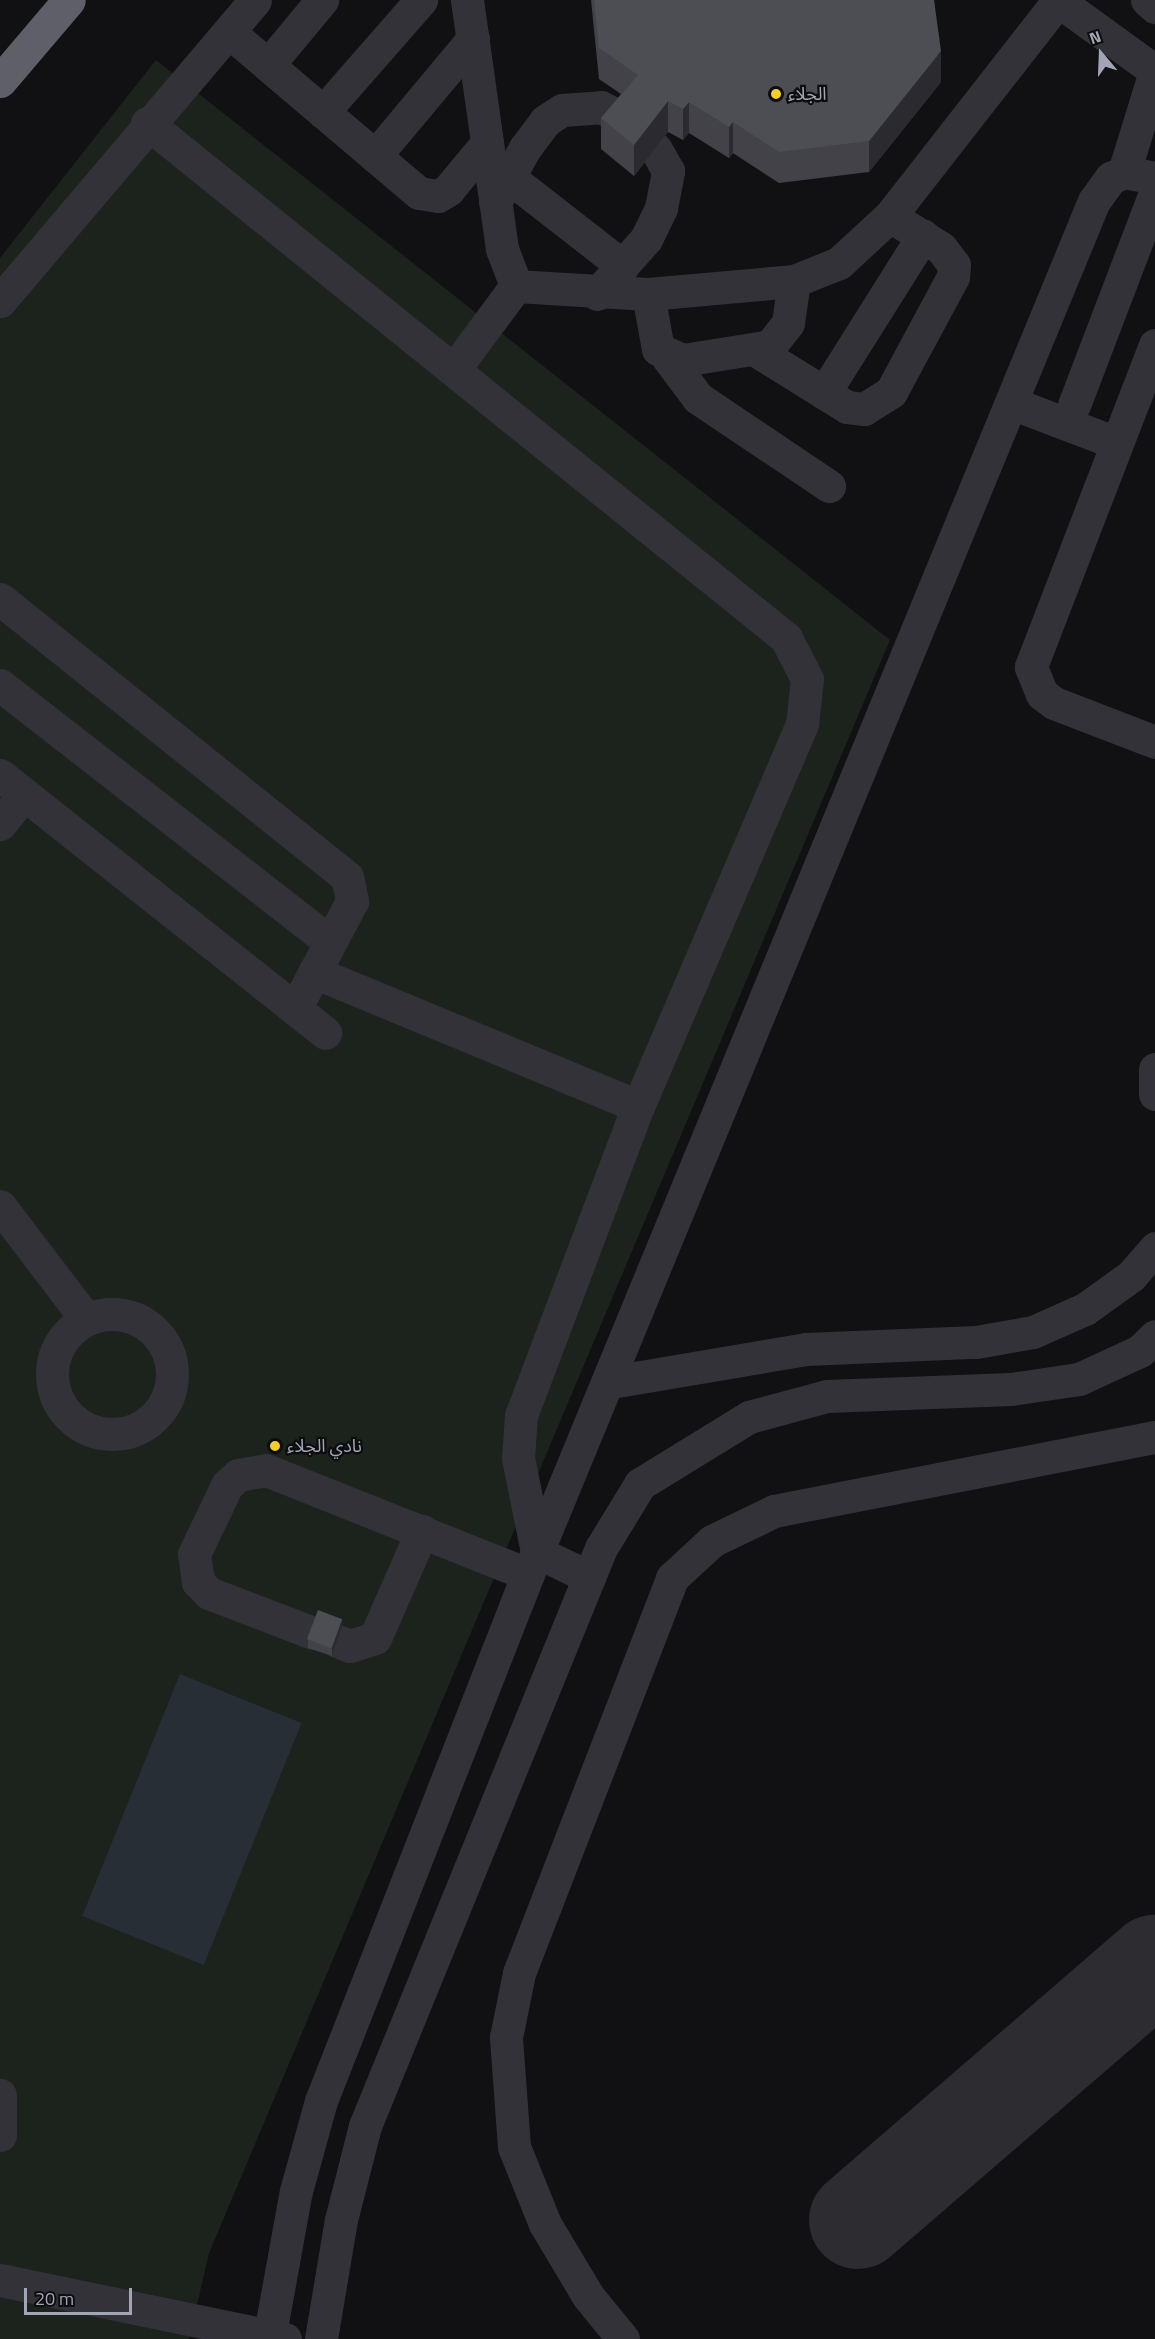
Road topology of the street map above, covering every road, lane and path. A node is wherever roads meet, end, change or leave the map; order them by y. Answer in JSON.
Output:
{"nodes":[{"id":1,"x":69,"y":0,"type":"edge"},
{"id":2,"x":255,"y":0,"type":"edge"},
{"id":3,"x":322,"y":0,"type":"edge"},
{"id":4,"x":421,"y":0,"type":"edge"},
{"id":5,"x":468,"y":0,"type":"edge"},
{"id":6,"x":1058,"y":0,"type":"edge"},
{"id":7,"x":1147,"y":0,"type":"edge"},
{"id":8,"x":1155,"y":7,"type":"edge"},
{"id":9,"x":229,"y":32,"type":"junction"},
{"id":10,"x":473,"y":39,"type":"junction"},
{"id":11,"x":268,"y":65,"type":"junction"},
{"id":12,"x":1155,"y":71,"type":"edge"},
{"id":13,"x":0,"y":81,"type":"edge"},
{"id":14,"x":323,"y":112,"type":"junction"},
{"id":15,"x":625,"y":120,"type":"edge"},
{"id":16,"x":147,"y":123,"type":"junction"},
{"id":17,"x":487,"y":142,"type":"junction"},
{"id":18,"x":656,"y":149,"type":"edge"},
{"id":19,"x":375,"y":156,"type":"junction"},
{"id":20,"x":1139,"y":175,"type":"edge"},
{"id":21,"x":501,"y":188,"type":"junction"},
{"id":22,"x":1155,"y":192,"type":"edge"},
{"id":23,"x":890,"y":216,"type":"junction"},
{"id":24,"x":923,"y":236,"type":"junction"},
{"id":25,"x":622,"y":266,"type":"junction"},
{"id":26,"x":794,"y":281,"type":"junction"},
{"id":27,"x":516,"y":286,"type":"junction"},
{"id":28,"x":597,"y":294,"type":"junction"},
{"id":29,"x":648,"y":294,"type":"junction"},
{"id":30,"x":0,"y":301,"type":"edge"},
{"id":31,"x":1155,"y":345,"type":"edge"},
{"id":32,"x":757,"y":351,"type":"junction"},
{"id":33,"x":668,"y":358,"type":"junction"},
{"id":34,"x":455,"y":368,"type":"junction"},
{"id":35,"x":824,"y":393,"type":"junction"},
{"id":36,"x":1014,"y":404,"type":"junction"},
{"id":37,"x":1074,"y":405,"type":"dead end"},
{"id":38,"x":1116,"y":443,"type":"junction"},
{"id":39,"x":829,"y":486,"type":"dead end"},
{"id":40,"x":0,"y":599,"type":"edge"},
{"id":41,"x":0,"y":685,"type":"edge"},
{"id":42,"x":1155,"y":742,"type":"edge"},
{"id":43,"x":12,"y":784,"type":"edge"},
{"id":44,"x":0,"y":825,"type":"edge"},
{"id":45,"x":330,"y":942,"type":"junction"},
{"id":46,"x":314,"y":972,"type":"junction"},
{"id":47,"x":295,"y":1009,"type":"junction"},
{"id":48,"x":325,"y":1033,"type":"dead end"},
{"id":49,"x":1155,"y":1069,"type":"edge"},
{"id":50,"x":1155,"y":1094,"type":"edge"},
{"id":51,"x":638,"y":1106,"type":"junction"},
{"id":52,"x":0,"y":1206,"type":"edge"},
{"id":53,"x":1155,"y":1248,"type":"edge"},
{"id":54,"x":86,"y":1319,"type":"dead end"},
{"id":55,"x":1155,"y":1336,"type":"edge"},
{"id":56,"x":611,"y":1382,"type":"junction"},
{"id":57,"x":1155,"y":1437,"type":"edge"},
{"id":58,"x":422,"y":1531,"type":"junction"},
{"id":59,"x":533,"y":1563,"type":"junction"},
{"id":60,"x":589,"y":1577,"type":"junction"},
{"id":61,"x":0,"y":2095,"type":"edge"},
{"id":62,"x":0,"y":2134,"type":"edge"},
{"id":63,"x":0,"y":2280,"type":"edge"},
{"id":64,"x":274,"y":2338,"type":"edge"},
{"id":65,"x":321,"y":2339,"type":"edge"},
{"id":66,"x":623,"y":2339,"type":"edge"}],
"edges":[{"from":1,"to":13,"type":"highway"},
{"from":2,"to":9,"type":"lane"},
{"from":3,"to":11,"type":"lane"},
{"from":4,"to":14,"type":"lane"},
{"from":5,"to":10,"type":"lane"},
{"from":6,"to":12,"type":"lane"},
{"from":6,"to":23,"type":"lane"},
{"from":7,"to":8,"type":"lane"},
{"from":9,"to":11,"type":"lane"},
{"from":9,"to":16,"type":"lane"},
{"from":10,"to":17,"type":"lane"},
{"from":10,"to":19,"type":"lane"},
{"from":11,"to":14,"type":"lane"},
{"from":12,"to":20,"type":"lane"},
{"from":14,"to":19,"type":"lane"},
{"from":15,"to":21,"type":"lane"},
{"from":16,"to":30,"type":"lane"},
{"from":16,"to":34,"type":"lane"},
{"from":17,"to":19,"type":"lane"},
{"from":17,"to":21,"type":"lane"},
{"from":18,"to":25,"type":"lane"},
{"from":20,"to":36,"type":"lane"},
{"from":21,"to":25,"type":"lane"},
{"from":21,"to":27,"type":"lane"},
{"from":22,"to":37,"type":"lane"},
{"from":23,"to":24,"type":"lane"},
{"from":23,"to":26,"type":"lane"},
{"from":24,"to":35,"type":"lane"},
{"from":24,"to":35,"type":"lane"},
{"from":25,"to":28,"type":"lane"},
{"from":26,"to":29,"type":"lane"},
{"from":26,"to":32,"type":"lane"},
{"from":27,"to":28,"type":"lane"},
{"from":27,"to":34,"type":"lane"},
{"from":28,"to":29,"type":"lane"},
{"from":29,"to":33,"type":"lane"},
{"from":31,"to":38,"type":"lane"},
{"from":32,"to":33,"type":"lane"},
{"from":32,"to":35,"type":"lane"},
{"from":33,"to":39,"type":"lane"},
{"from":34,"to":51,"type":"lane"},
{"from":36,"to":38,"type":"lane"},
{"from":36,"to":56,"type":"lane"},
{"from":38,"to":42,"type":"lane"},
{"from":40,"to":45,"type":"lane"},
{"from":41,"to":45,"type":"lane"},
{"from":43,"to":44,"type":"lane"},
{"from":43,"to":47,"type":"lane"},
{"from":45,"to":46,"type":"lane"},
{"from":46,"to":47,"type":"lane"},
{"from":46,"to":51,"type":"lane"},
{"from":47,"to":48,"type":"lane"},
{"from":49,"to":50,"type":"lane"},
{"from":51,"to":59,"type":"lane"},
{"from":52,"to":54,"type":"lane"},
{"from":53,"to":56,"type":"lane"},
{"from":55,"to":60,"type":"lane"},
{"from":56,"to":59,"type":"lane"},
{"from":57,"to":66,"type":"lane"},
{"from":58,"to":58,"type":"lane"},
{"from":58,"to":59,"type":"lane"},
{"from":59,"to":60,"type":"lane"},
{"from":59,"to":64,"type":"lane"},
{"from":60,"to":65,"type":"lane"},
{"from":61,"to":62,"type":"lane"},
{"from":63,"to":64,"type":"lane"}]}
